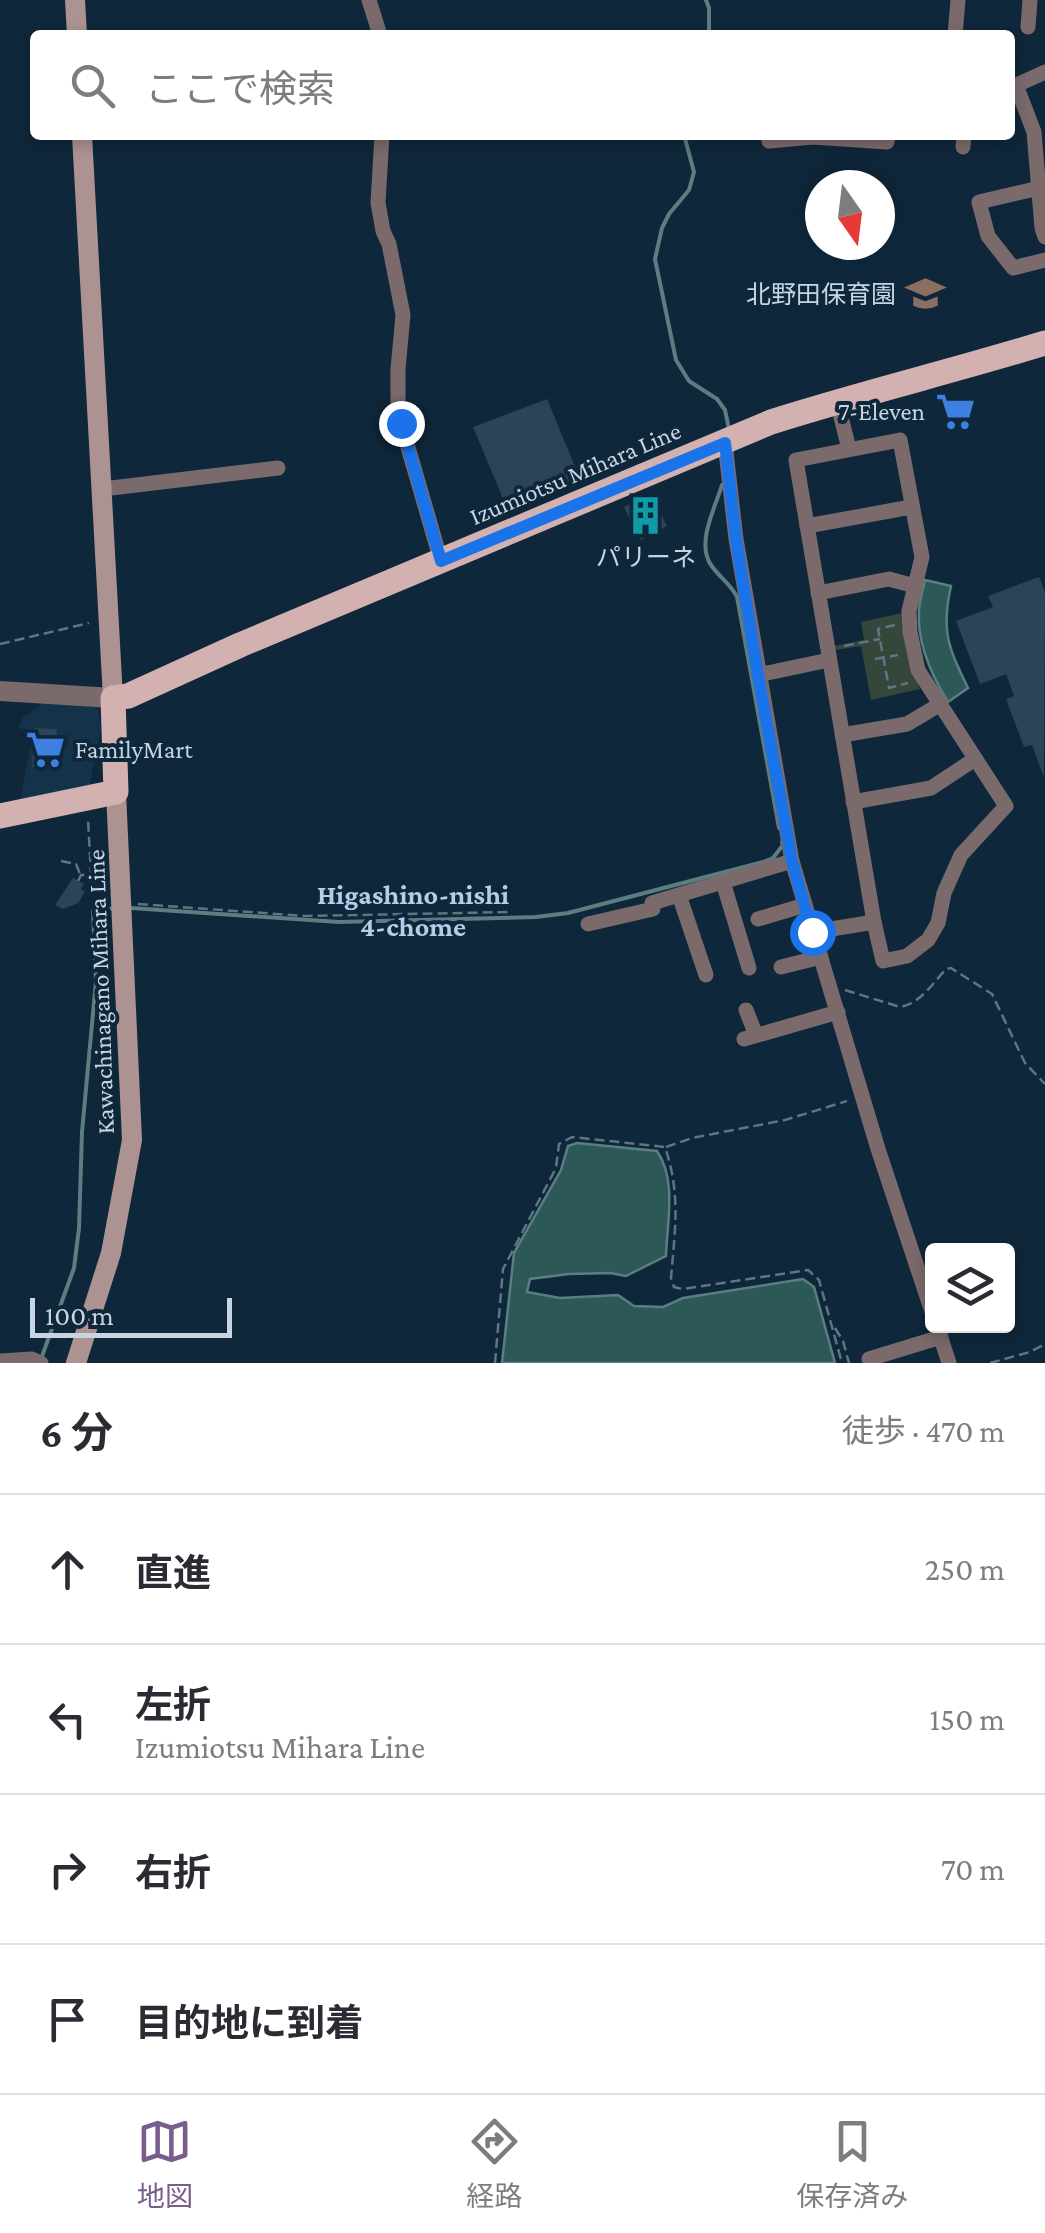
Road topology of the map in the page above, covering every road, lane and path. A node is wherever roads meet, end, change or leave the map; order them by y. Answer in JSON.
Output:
{"nodes":[{"id":1,"x":75,"y":0,"type":"edge"},
{"id":2,"x":369,"y":0,"type":"edge"},
{"id":3,"x":958,"y":0,"type":"edge"},
{"id":4,"x":1030,"y":0,"type":"edge"},
{"id":5,"x":1028,"y":27,"type":"dead end"},
{"id":6,"x":77,"y":30,"type":"edge"},
{"id":7,"x":378,"y":30,"type":"edge"},
{"id":8,"x":955,"y":30,"type":"edge"},
{"id":9,"x":1045,"y":72,"type":"edge"},
{"id":10,"x":1015,"y":86,"type":"edge"},
{"id":11,"x":1015,"y":91,"type":"edge"},
{"id":12,"x":82,"y":140,"type":"edge"},
{"id":13,"x":382,"y":140,"type":"edge"},
{"id":14,"x":850,"y":140,"type":"edge"},
{"id":15,"x":887,"y":140,"type":"edge"},
{"id":16,"x":1039,"y":188,"type":"junction"},
{"id":17,"x":1045,"y":237,"type":"edge"},
{"id":18,"x":1045,"y":260,"type":"edge"},
{"id":19,"x":1045,"y":343,"type":"edge"},
{"id":20,"x":837,"y":400,"type":"junction"},
{"id":21,"x":725,"y":443,"type":"junction"},
{"id":22,"x":850,"y":449,"type":"junction"},
{"id":23,"x":278,"y":468,"type":"dead end"},
{"id":24,"x":102,"y":490,"type":"junction"},
{"id":25,"x":911,"y":507,"type":"junction"},
{"id":26,"x":807,"y":526,"type":"junction"},
{"id":27,"x":441,"y":561,"type":"junction"},
{"id":28,"x":915,"y":586,"type":"junction"},
{"id":29,"x":818,"y":593,"type":"junction"},
{"id":30,"x":110,"y":618,"type":"junction"},
{"id":31,"x":909,"y":622,"type":"junction"},
{"id":32,"x":880,"y":639,"type":"junction"},
{"id":33,"x":0,"y":644,"type":"edge"},
{"id":34,"x":914,"y":652,"type":"junction"},
{"id":35,"x":829,"y":655,"type":"junction"},
{"id":36,"x":884,"y":658,"type":"junction"},
{"id":37,"x":875,"y":660,"type":"dead end"},
{"id":38,"x":758,"y":675,"type":"junction"},
{"id":39,"x":924,"y":680,"type":"junction"},
{"id":40,"x":0,"y":691,"type":"edge"},
{"id":41,"x":113,"y":698,"type":"junction"},
{"id":42,"x":939,"y":705,"type":"junction"},
{"id":43,"x":842,"y":735,"type":"junction"},
{"id":44,"x":975,"y":760,"type":"junction"},
{"id":45,"x":116,"y":792,"type":"junction"},
{"id":46,"x":90,"y":797,"type":"junction"},
{"id":47,"x":854,"y":802,"type":"junction"},
{"id":48,"x":0,"y":816,"type":"edge"},
{"id":49,"x":61,"y":860,"type":"dead end"},
{"id":50,"x":792,"y":861,"type":"junction"},
{"id":51,"x":81,"y":876,"type":"junction"},
{"id":52,"x":78,"y":881,"type":"dead end"},
{"id":53,"x":723,"y":882,"type":"junction"},
{"id":54,"x":679,"y":895,"type":"junction"},
{"id":55,"x":122,"y":903,"type":"junction"},
{"id":56,"x":806,"y":905,"type":"junction"},
{"id":57,"x":511,"y":912,"type":"dead end"},
{"id":58,"x":758,"y":919,"type":"dead end"},
{"id":59,"x":874,"y":922,"type":"junction"},
{"id":60,"x":588,"y":924,"type":"dead end"},
{"id":61,"x":812,"y":932,"type":"junction"},
{"id":62,"x":820,"y":957,"type":"junction"},
{"id":63,"x":781,"y":967,"type":"dead end"},
{"id":64,"x":749,"y":968,"type":"dead end"},
{"id":65,"x":706,"y":976,"type":"dead end"},
{"id":66,"x":830,"y":985,"type":"junction"},
{"id":67,"x":746,"y":1010,"type":"dead end"},
{"id":68,"x":838,"y":1012,"type":"junction"},
{"id":69,"x":1045,"y":1084,"type":"edge"},
{"id":70,"x":863,"y":1096,"type":"junction"},
{"id":71,"x":665,"y":1148,"type":"junction"},
{"id":72,"x":925,"y":1291,"type":"edge"},
{"id":73,"x":832,"y":1323,"type":"junction"},
{"id":74,"x":935,"y":1333,"type":"edge"},
{"id":75,"x":940,"y":1333,"type":"edge"},
{"id":76,"x":1045,"y":1344,"type":"edge"},
{"id":77,"x":879,"y":1359,"type":"edge"},
{"id":78,"x":0,"y":1361,"type":"edge"},
{"id":79,"x":39,"y":1362,"type":"edge"},
{"id":80,"x":76,"y":1363,"type":"edge"},
{"id":81,"x":495,"y":1363,"type":"edge"},
{"id":82,"x":842,"y":1363,"type":"edge"},
{"id":83,"x":849,"y":1363,"type":"edge"},
{"id":84,"x":950,"y":1363,"type":"edge"},
{"id":85,"x":990,"y":1363,"type":"edge"}],
"edges":[{"from":1,"to":6,"type":"main road"},
{"from":2,"to":7,"type":"street"},
{"from":3,"to":8,"type":"street"},
{"from":4,"to":5,"type":"street"},
{"from":9,"to":10,"type":"street"},
{"from":11,"to":16,"type":"street"},
{"from":12,"to":24,"type":"main road"},
{"from":13,"to":27,"type":"street"},
{"from":14,"to":15,"type":"street"},
{"from":16,"to":17,"type":"street"},
{"from":16,"to":18,"type":"street"},
{"from":19,"to":20,"type":"main road","name":"Izumiotsu Mihara Line"},
{"from":20,"to":21,"type":"main road","name":"Izumiotsu Mihara Line"},
{"from":20,"to":22,"type":"street"},
{"from":21,"to":27,"type":"main road","name":"Izumiotsu Mihara Line"},
{"from":21,"to":38,"type":"street"},
{"from":22,"to":25,"type":"street"},
{"from":22,"to":26,"type":"street"},
{"from":23,"to":24,"type":"street"},
{"from":24,"to":30,"type":"main road"},
{"from":25,"to":26,"type":"street"},
{"from":25,"to":28,"type":"street"},
{"from":26,"to":29,"type":"street"},
{"from":27,"to":41,"type":"main road","name":"Izumiotsu Mihara Line"},
{"from":28,"to":29,"type":"street"},
{"from":28,"to":31,"type":"street"},
{"from":29,"to":35,"type":"street"},
{"from":30,"to":33,"type":"path"},
{"from":30,"to":41,"type":"main road"},
{"from":31,"to":32,"type":"path"},
{"from":31,"to":34,"type":"street"},
{"from":32,"to":35,"type":"path"},
{"from":32,"to":36,"type":"path"},
{"from":34,"to":36,"type":"path"},
{"from":34,"to":39,"type":"street"},
{"from":35,"to":38,"type":"street"},
{"from":35,"to":43,"type":"street"},
{"from":36,"to":37,"type":"path"},
{"from":36,"to":39,"type":"path"},
{"from":38,"to":50,"type":"street"},
{"from":39,"to":42,"type":"street"},
{"from":40,"to":41,"type":"street"},
{"from":41,"to":45,"type":"main road"},
{"from":42,"to":43,"type":"street"},
{"from":42,"to":44,"type":"street"},
{"from":43,"to":47,"type":"street"},
{"from":44,"to":47,"type":"street"},
{"from":44,"to":59,"type":"street"},
{"from":45,"to":46,"type":"main road"},
{"from":45,"to":55,"type":"main road","name":"Kawachinagano Mihara Line"},
{"from":46,"to":48,"type":"main road"},
{"from":46,"to":51,"type":"path"},
{"from":47,"to":59,"type":"street"},
{"from":49,"to":51,"type":"path"},
{"from":50,"to":53,"type":"street"},
{"from":50,"to":56,"type":"street"},
{"from":51,"to":52,"type":"path"},
{"from":53,"to":54,"type":"street"},
{"from":53,"to":64,"type":"street"},
{"from":54,"to":60,"type":"street"},
{"from":54,"to":65,"type":"street"},
{"from":55,"to":57,"type":"path"},
{"from":55,"to":80,"type":"main road","name":"Kawachinagano Mihara Line"},
{"from":56,"to":58,"type":"street"},
{"from":56,"to":61,"type":"street"},
{"from":59,"to":61,"type":"street"},
{"from":61,"to":62,"type":"street"},
{"from":62,"to":63,"type":"street"},
{"from":62,"to":66,"type":"street"},
{"from":66,"to":68,"type":"street"},
{"from":66,"to":69,"type":"path"},
{"from":67,"to":68,"type":"street"},
{"from":68,"to":70,"type":"street"},
{"from":70,"to":71,"type":"path"},
{"from":70,"to":72,"type":"street"},
{"from":71,"to":73,"type":"path"},
{"from":71,"to":81,"type":"path"},
{"from":73,"to":82,"type":"path"},
{"from":73,"to":83,"type":"path"},
{"from":74,"to":77,"type":"street"},
{"from":75,"to":84,"type":"street"},
{"from":76,"to":85,"type":"path"},
{"from":78,"to":79,"type":"street"}]}
